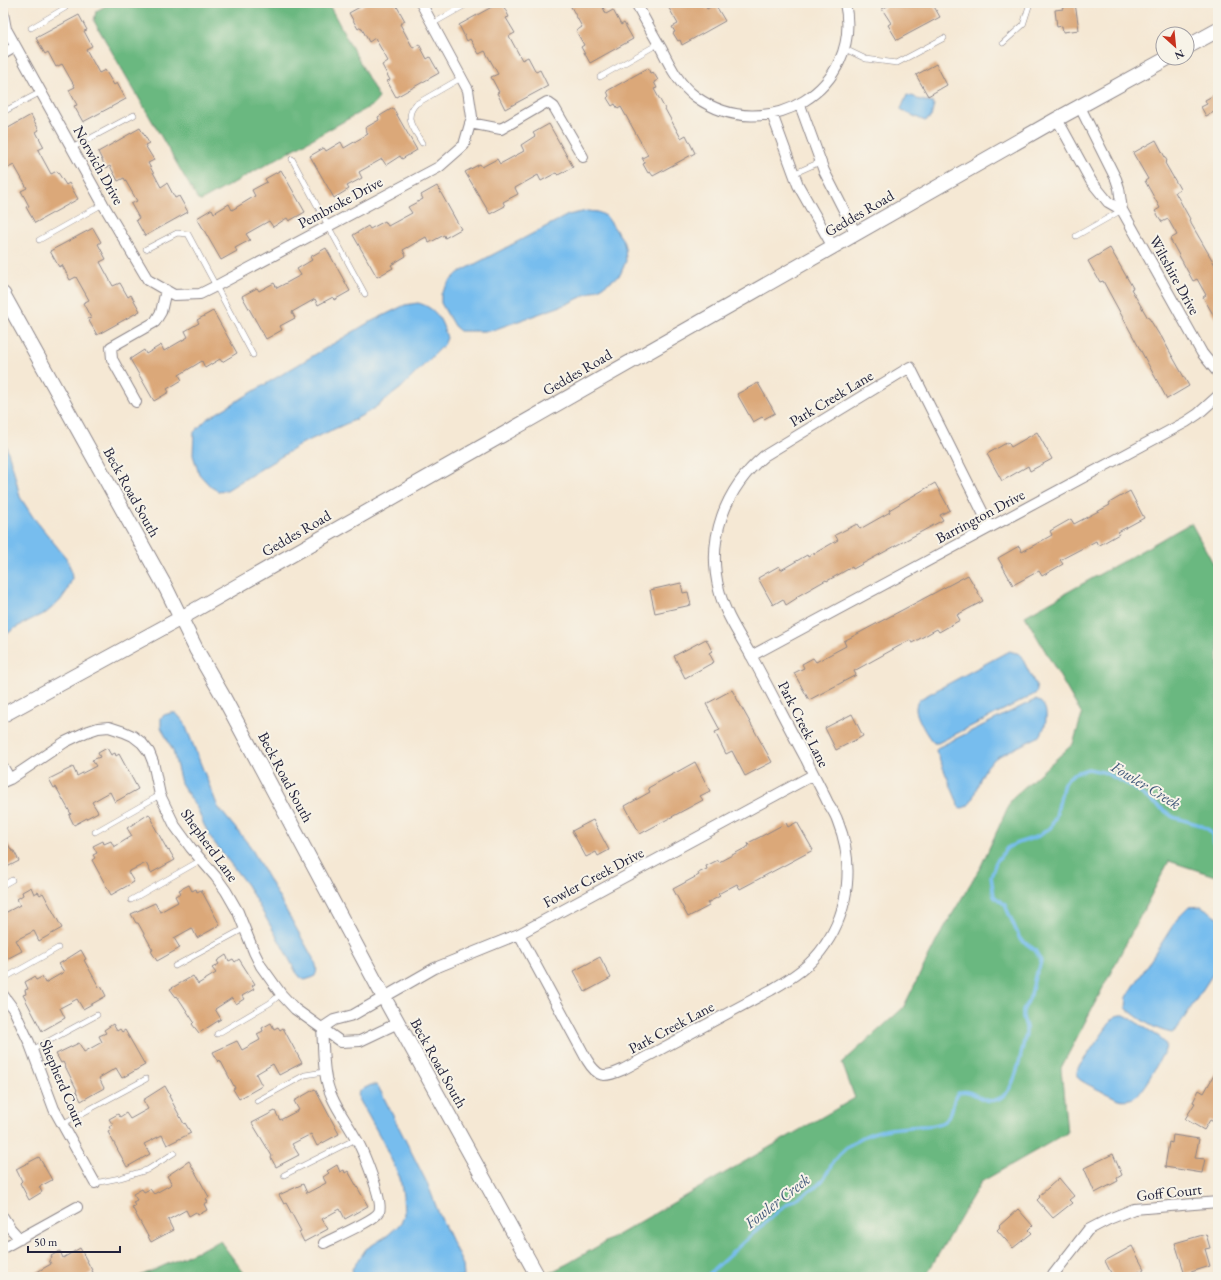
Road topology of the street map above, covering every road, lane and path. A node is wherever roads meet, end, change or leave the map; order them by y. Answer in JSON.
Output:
{"nodes":[{"id":1,"x":62,"y":3,"type":"edge"},
{"id":2,"x":421,"y":3,"type":"edge"},
{"id":3,"x":469,"y":3,"type":"edge"},
{"id":4,"x":636,"y":3,"type":"edge"},
{"id":5,"x":845,"y":3,"type":"edge"},
{"id":6,"x":1030,"y":3,"type":"edge"},
{"id":7,"x":3,"y":13,"type":"edge"},
{"id":8,"x":432,"y":24,"type":"junction"},
{"id":9,"x":31,"y":28,"type":"dead end"},
{"id":10,"x":4,"y":30,"type":"edge"},
{"id":11,"x":1218,"y":30,"type":"edge"},
{"id":12,"x":944,"y":38,"type":"dead end"},
{"id":13,"x":1002,"y":43,"type":"dead end"},
{"id":14,"x":1195,"y":43,"type":"edge"},
{"id":15,"x":658,"y":44,"type":"junction"},
{"id":16,"x":15,"y":47,"type":"junction"},
{"id":17,"x":845,"y":49,"type":"junction"},
{"id":18,"x":3,"y":54,"type":"edge"},
{"id":19,"x":1155,"y":65,"type":"edge"},
{"id":20,"x":600,"y":77,"type":"dead end"},
{"id":21,"x":462,"y":78,"type":"junction"},
{"id":22,"x":41,"y":92,"type":"junction"},
{"id":23,"x":800,"y":105,"type":"junction"},
{"id":24,"x":1080,"y":107,"type":"junction"},
{"id":25,"x":3,"y":112,"type":"edge"},
{"id":26,"x":772,"y":114,"type":"junction"},
{"id":27,"x":134,"y":115,"type":"dead end"},
{"id":28,"x":1057,"y":119,"type":"junction"},
{"id":29,"x":471,"y":120,"type":"junction"},
{"id":30,"x":422,"y":143,"type":"dead end"},
{"id":31,"x":72,"y":148,"type":"junction"},
{"id":32,"x":583,"y":158,"type":"dead end"},
{"id":33,"x":292,"y":159,"type":"dead end"},
{"id":34,"x":820,"y":162,"type":"junction"},
{"id":35,"x":794,"y":174,"type":"junction"},
{"id":36,"x":103,"y":204,"type":"junction"},
{"id":37,"x":1122,"y":210,"type":"junction"},
{"id":38,"x":328,"y":226,"type":"junction"},
{"id":39,"x":856,"y":234,"type":"junction"},
{"id":40,"x":1076,"y":236,"type":"dead end"},
{"id":41,"x":39,"y":240,"type":"dead end"},
{"id":42,"x":833,"y":247,"type":"junction"},
{"id":43,"x":146,"y":248,"type":"dead end"},
{"id":44,"x":216,"y":286,"type":"junction"},
{"id":45,"x":166,"y":290,"type":"junction"},
{"id":46,"x":3,"y":294,"type":"edge"},
{"id":47,"x":200,"y":294,"type":"joint"},
{"id":48,"x":365,"y":294,"type":"dead end"},
{"id":49,"x":253,"y":356,"type":"dead end"},
{"id":50,"x":1218,"y":373,"type":"edge"},
{"id":51,"x":1218,"y":396,"type":"edge"},
{"id":52,"x":136,"y":402,"type":"dead end"},
{"id":53,"x":990,"y":527,"type":"junction"},
{"id":54,"x":181,"y":618,"type":"junction"},
{"id":55,"x":751,"y":656,"type":"junction"},
{"id":56,"x":3,"y":715,"type":"edge"},
{"id":57,"x":3,"y":767,"type":"edge"},
{"id":58,"x":814,"y":775,"type":"junction"},
{"id":59,"x":6,"y":780,"type":"edge"},
{"id":60,"x":160,"y":795,"type":"junction"},
{"id":61,"x":95,"y":832,"type":"dead end"},
{"id":62,"x":201,"y":860,"type":"junction"},
{"id":63,"x":12,"y":880,"type":"dead end"},
{"id":64,"x":3,"y":885,"type":"edge"},
{"id":65,"x":131,"y":900,"type":"dead end"},
{"id":66,"x":245,"y":928,"type":"junction"},
{"id":67,"x":519,"y":934,"type":"junction"},
{"id":68,"x":58,"y":948,"type":"dead end"},
{"id":69,"x":175,"y":966,"type":"dead end"},
{"id":70,"x":3,"y":979,"type":"edge"},
{"id":71,"x":281,"y":994,"type":"junction"},
{"id":72,"x":3,"y":996,"type":"edge"},
{"id":73,"x":384,"y":998,"type":"junction"},
{"id":74,"x":97,"y":1016,"type":"dead end"},
{"id":75,"x":398,"y":1023,"type":"junction"},
{"id":76,"x":322,"y":1028,"type":"junction"},
{"id":77,"x":217,"y":1034,"type":"dead end"},
{"id":78,"x":32,"y":1050,"type":"junction"},
{"id":79,"x":324,"y":1072,"type":"junction"},
{"id":80,"x":146,"y":1079,"type":"dead end"},
{"id":81,"x":257,"y":1101,"type":"dead end"},
{"id":82,"x":62,"y":1124,"type":"junction"},
{"id":83,"x":356,"y":1138,"type":"junction"},
{"id":84,"x":174,"y":1153,"type":"dead end"},
{"id":85,"x":284,"y":1175,"type":"dead end"},
{"id":86,"x":95,"y":1183,"type":"joint"},
{"id":87,"x":1218,"y":1202,"type":"edge"},
{"id":88,"x":77,"y":1207,"type":"dead end"},
{"id":89,"x":3,"y":1217,"type":"edge"},
{"id":90,"x":20,"y":1239,"type":"junction"},
{"id":91,"x":324,"y":1243,"type":"dead end"},
{"id":92,"x":3,"y":1248,"type":"edge"},
{"id":93,"x":1053,"y":1275,"type":"dead end"},
{"id":94,"x":538,"y":1277,"type":"edge"}],
"edges":[{"from":1,"to":9,"type":"lane"},
{"from":2,"to":8,"type":"street"},
{"from":3,"to":8,"type":"lane"},
{"from":4,"to":15,"type":"street"},
{"from":5,"to":17,"type":"street"},
{"from":6,"to":13,"type":"lane"},
{"from":7,"to":10,"type":"street","name":"Norwich Drive"},
{"from":8,"to":21,"type":"street"},
{"from":10,"to":16,"type":"street","name":"Norwich Drive"},
{"from":11,"to":14,"type":"main road"},
{"from":12,"to":17,"type":"lane"},
{"from":15,"to":20,"type":"lane"},
{"from":15,"to":26,"type":"street"},
{"from":16,"to":18,"type":"street"},
{"from":16,"to":22,"type":"street","name":"Norwich Drive"},
{"from":17,"to":23,"type":"street"},
{"from":19,"to":24,"type":"main road","name":"Geddes Road"},
{"from":21,"to":29,"type":"street"},
{"from":21,"to":30,"type":"lane"},
{"from":22,"to":25,"type":"lane"},
{"from":22,"to":31,"type":"street","name":"Norwich Drive"},
{"from":23,"to":26,"type":"street"},
{"from":23,"to":34,"type":"street"},
{"from":24,"to":28,"type":"main road","name":"Geddes Road"},
{"from":24,"to":37,"type":"street","name":"Wiltshire Drive"},
{"from":26,"to":35,"type":"street"},
{"from":27,"to":31,"type":"lane"},
{"from":28,"to":37,"type":"street","name":"Wiltshire Drive"},
{"from":28,"to":39,"type":"main road","name":"Geddes Road"},
{"from":29,"to":32,"type":"street"},
{"from":29,"to":38,"type":"street","name":"Pembroke Drive"},
{"from":31,"to":36,"type":"street","name":"Norwich Drive"},
{"from":33,"to":38,"type":"lane"},
{"from":34,"to":35,"type":"lane"},
{"from":34,"to":39,"type":"street"},
{"from":35,"to":42,"type":"street"},
{"from":36,"to":41,"type":"lane"},
{"from":36,"to":45,"type":"street","name":"Norwich Drive"},
{"from":37,"to":40,"type":"lane"},
{"from":37,"to":50,"type":"street","name":"Wiltshire Drive"},
{"from":38,"to":44,"type":"street","name":"Pembroke Drive"},
{"from":38,"to":48,"type":"lane"},
{"from":39,"to":42,"type":"main road","name":"Geddes Road"},
{"from":42,"to":54,"type":"main road","name":"Geddes Road"},
{"from":43,"to":44,"type":"lane"},
{"from":44,"to":47,"type":"street","name":"Pembroke Drive"},
{"from":44,"to":49,"type":"lane"},
{"from":45,"to":47,"type":"street","name":"Norwich Drive"},
{"from":45,"to":52,"type":"street"},
{"from":46,"to":54,"type":"main road","name":"Beck Road South"},
{"from":51,"to":53,"type":"street","name":"Barrington Drive"},
{"from":53,"to":55,"type":"street","name":"Barrington Drive"},
{"from":53,"to":55,"type":"street","name":"Park Creek Lane"},
{"from":54,"to":56,"type":"main road","name":"Geddes Road"},
{"from":54,"to":73,"type":"main road","name":"Beck Road South"},
{"from":55,"to":58,"type":"street","name":"Park Creek Lane"},
{"from":57,"to":59,"type":"street","name":"Shepherd Lane"},
{"from":58,"to":67,"type":"street","name":"Fowler Creek Drive"},
{"from":58,"to":67,"type":"street","name":"Park Creek Lane"},
{"from":59,"to":60,"type":"street","name":"Shepherd Lane"},
{"from":60,"to":61,"type":"lane"},
{"from":60,"to":62,"type":"street","name":"Shepherd Lane"},
{"from":62,"to":65,"type":"lane"},
{"from":62,"to":66,"type":"street","name":"Shepherd Lane"},
{"from":63,"to":64,"type":"lane"},
{"from":66,"to":69,"type":"lane"},
{"from":66,"to":71,"type":"street","name":"Shepherd Lane"},
{"from":67,"to":73,"type":"street","name":"Fowler Creek Drive"},
{"from":68,"to":70,"type":"lane"},
{"from":71,"to":76,"type":"street","name":"Shepherd Lane"},
{"from":71,"to":77,"type":"lane"},
{"from":72,"to":78,"type":"street","name":"Shepherd Court"},
{"from":73,"to":75,"type":"main road","name":"Beck Road South"},
{"from":73,"to":76,"type":"street"},
{"from":74,"to":78,"type":"lane"},
{"from":75,"to":76,"type":"street","name":"Shepherd Lane"},
{"from":75,"to":94,"type":"main road","name":"Beck Road South"},
{"from":76,"to":79,"type":"street"},
{"from":78,"to":82,"type":"street","name":"Shepherd Court"},
{"from":79,"to":81,"type":"lane"},
{"from":79,"to":83,"type":"street"},
{"from":80,"to":82,"type":"lane"},
{"from":82,"to":86,"type":"street","name":"Shepherd Court"},
{"from":83,"to":85,"type":"lane"},
{"from":83,"to":91,"type":"street"},
{"from":84,"to":86,"type":"lane"},
{"from":87,"to":93,"type":"street","name":"Goff Court"},
{"from":88,"to":90,"type":"street"},
{"from":89,"to":90,"type":"street"},
{"from":90,"to":92,"type":"street"}]}
